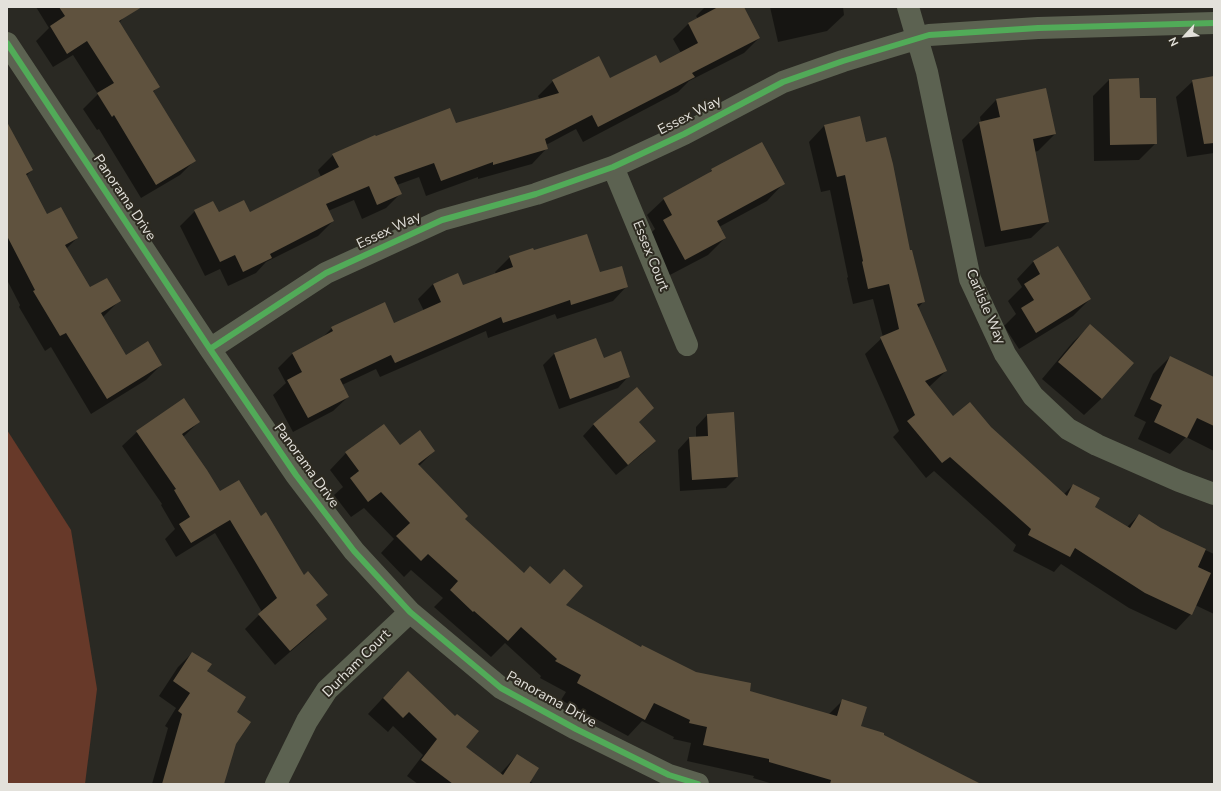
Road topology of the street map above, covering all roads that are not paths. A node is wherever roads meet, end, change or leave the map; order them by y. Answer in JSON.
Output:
{"nodes":[{"id":1,"x":908,"y":7,"type":"edge"},
{"id":2,"x":1214,"y":23,"type":"edge"},
{"id":3,"x":917,"y":39,"type":"junction"},
{"id":4,"x":7,"y":43,"type":"edge"},
{"id":5,"x":613,"y":166,"type":"junction"},
{"id":6,"x":687,"y":345,"type":"dead end"},
{"id":7,"x":210,"y":349,"type":"junction"},
{"id":8,"x":1214,"y":494,"type":"edge"},
{"id":9,"x":410,"y":612,"type":"junction"},
{"id":10,"x":276,"y":784,"type":"edge"},
{"id":11,"x":698,"y":784,"type":"edge"}],
"edges":[{"from":1,"to":3,"type":"street","name":"Carlisle Way"},
{"from":2,"to":3,"type":"street","name":"Essex Way"},
{"from":3,"to":5,"type":"street","name":"Essex Way"},
{"from":3,"to":8,"type":"street","name":"Carlisle Way"},
{"from":4,"to":7,"type":"street","name":"Panorama Drive"},
{"from":5,"to":6,"type":"street","name":"Essex Court"},
{"from":5,"to":7,"type":"street","name":"Essex Way"},
{"from":7,"to":9,"type":"street","name":"Panorama Drive"},
{"from":9,"to":10,"type":"street","name":"Durham Court"},
{"from":9,"to":11,"type":"street","name":"Panorama Drive"}]}
